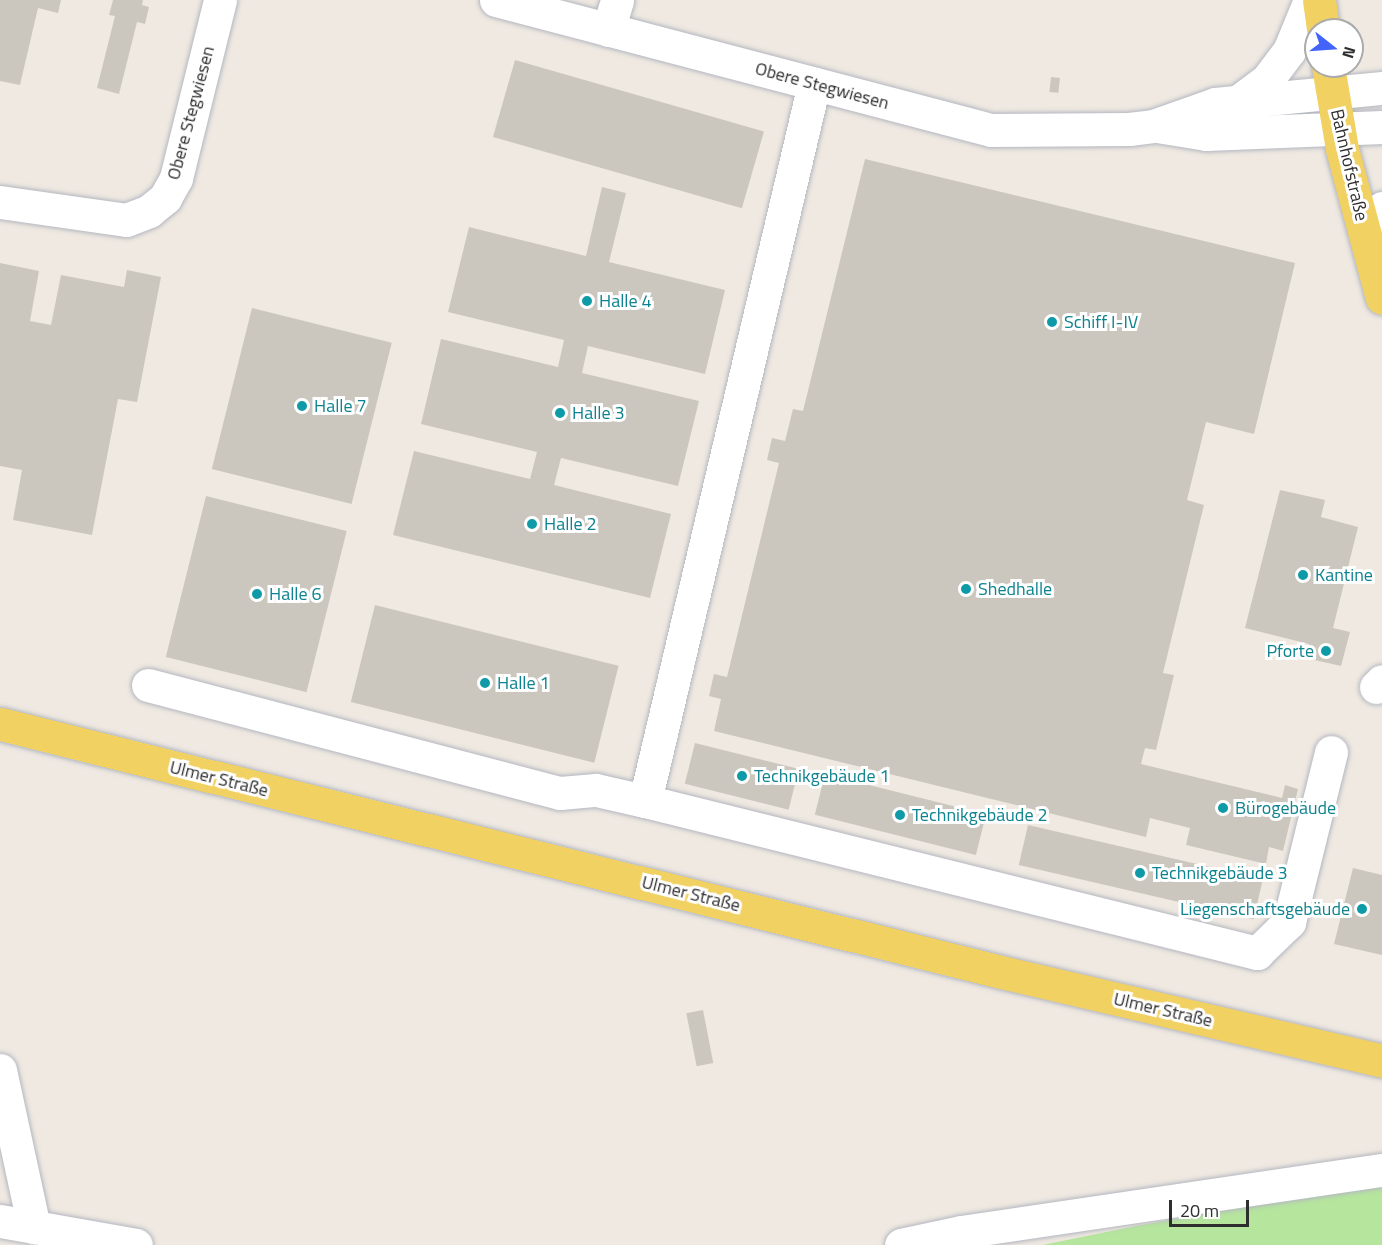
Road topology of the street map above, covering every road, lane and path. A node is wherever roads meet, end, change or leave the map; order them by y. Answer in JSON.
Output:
{"nodes":[{"id":1,"x":220,"y":0,"type":"edge"},
{"id":2,"x":496,"y":0,"type":"edge"},
{"id":3,"x":1310,"y":0,"type":"edge"},
{"id":4,"x":1319,"y":0,"type":"edge"},
{"id":5,"x":613,"y":15,"type":"edge"},
{"id":6,"x":1321,"y":18,"type":"edge"},
{"id":7,"x":1330,"y":79,"type":"edge"},
{"id":8,"x":814,"y":84,"type":"junction"},
{"id":9,"x":1382,"y":88,"type":"edge"},
{"id":10,"x":1239,"y":101,"type":"junction"},
{"id":11,"x":1153,"y":126,"type":"junction"},
{"id":12,"x":1382,"y":127,"type":"edge"},
{"id":13,"x":1339,"y":129,"type":"junction"},
{"id":14,"x":0,"y":202,"type":"edge"},
{"id":15,"x":1382,"y":208,"type":"edge"},
{"id":16,"x":1380,"y":293,"type":"edge"},
{"id":17,"x":148,"y":685,"type":"dead end"},
{"id":18,"x":0,"y":724,"type":"edge"},
{"id":19,"x":1331,"y":752,"type":"dead end"},
{"id":20,"x":645,"y":801,"type":"junction"},
{"id":21,"x":1382,"y":1061,"type":"edge"},
{"id":22,"x":0,"y":1070,"type":"edge"},
{"id":23,"x":1382,"y":1170,"type":"edge"},
{"id":24,"x":0,"y":1221,"type":"edge"},
{"id":25,"x":34,"y":1227,"type":"junction"},
{"id":26,"x":136,"y":1245,"type":"edge"},
{"id":27,"x":901,"y":1245,"type":"edge"}],
"edges":[{"from":1,"to":14,"type":"street","name":"Obere Stegwiesen"},
{"from":2,"to":5,"type":"street","name":"Obere Stegwiesen"},
{"from":3,"to":10,"type":"street","name":"Obere Stegwiesen"},
{"from":4,"to":6,"type":"main road"},
{"from":5,"to":8,"type":"street","name":"Obere Stegwiesen"},
{"from":7,"to":9,"type":"street","name":"Obere Stegwiesen"},
{"from":7,"to":10,"type":"street","name":"Obere Stegwiesen"},
{"from":7,"to":13,"type":"main road","name":"Bahnhofstraße"},
{"from":8,"to":11,"type":"street","name":"Obere Stegwiesen"},
{"from":8,"to":20,"type":"street"},
{"from":10,"to":11,"type":"street","name":"Obere Stegwiesen"},
{"from":11,"to":13,"type":"street","name":"Obere Stegwiesen"},
{"from":12,"to":13,"type":"street","name":"Obere Stegwiesen"},
{"from":13,"to":16,"type":"main road","name":"Bahnhofstraße"},
{"from":15,"to":16,"type":"street"},
{"from":17,"to":20,"type":"street"},
{"from":18,"to":21,"type":"main road","name":"Ulmer Straße"},
{"from":19,"to":20,"type":"street"},
{"from":22,"to":25,"type":"street"},
{"from":23,"to":27,"type":"street"},
{"from":24,"to":25,"type":"street"},
{"from":25,"to":26,"type":"street"}]}
